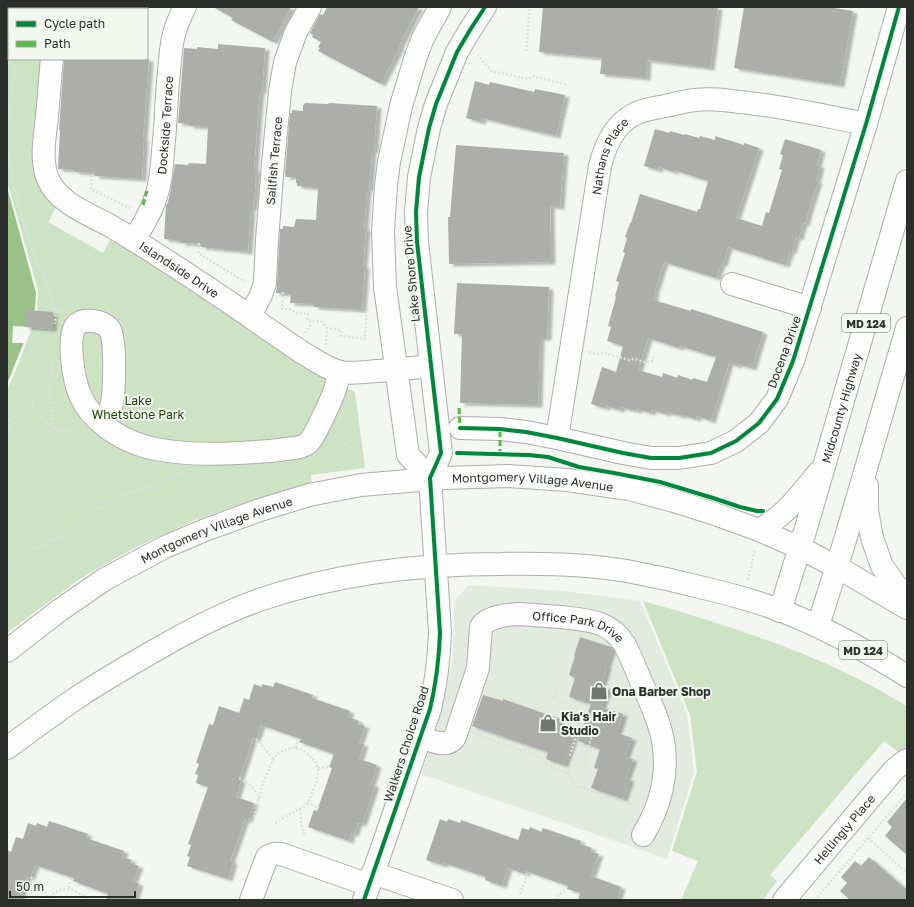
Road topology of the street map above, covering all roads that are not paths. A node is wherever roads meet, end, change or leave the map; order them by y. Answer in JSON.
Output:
{"nodes":[{"id":1,"x":185,"y":7,"type":"edge"},
{"id":2,"x":310,"y":7,"type":"edge"},
{"id":3,"x":440,"y":7,"type":"edge"},
{"id":4,"x":485,"y":7,"type":"edge"},
{"id":5,"x":899,"y":7,"type":"edge"},
{"id":6,"x":52,"y":60,"type":"edge"},
{"id":7,"x":397,"y":120,"type":"junction"},
{"id":8,"x":866,"y":124,"type":"junction"},
{"id":9,"x":429,"y":128,"type":"junction"},
{"id":10,"x":907,"y":181,"type":"edge"},
{"id":11,"x":134,"y":240,"type":"junction"},
{"id":12,"x":732,"y":284,"type":"dead end"},
{"id":13,"x":810,"y":308,"type":"junction"},
{"id":14,"x":250,"y":316,"type":"junction"},
{"id":15,"x":907,"y":328,"type":"edge"},
{"id":16,"x":431,"y":366,"type":"junction"},
{"id":17,"x":332,"y":368,"type":"junction"},
{"id":18,"x":396,"y":370,"type":"junction"},
{"id":19,"x":101,"y":422,"type":"dead end"},
{"id":20,"x":460,"y":428,"type":"dead end"},
{"id":21,"x":557,"y":438,"type":"junction"},
{"id":22,"x":868,"y":462,"type":"junction"},
{"id":23,"x":824,"y":465,"type":"junction"},
{"id":24,"x":430,"y":478,"type":"junction"},
{"id":25,"x":757,"y":537,"type":"junction"},
{"id":26,"x":800,"y":548,"type":"junction"},
{"id":27,"x":436,"y":566,"type":"junction"},
{"id":28,"x":836,"y":567,"type":"junction"},
{"id":29,"x":907,"y":601,"type":"edge"},
{"id":30,"x":907,"y":608,"type":"edge"},
{"id":31,"x":780,"y":611,"type":"junction"},
{"id":32,"x":818,"y":626,"type":"junction"},
{"id":33,"x":7,"y":651,"type":"edge"},
{"id":34,"x":907,"y":676,"type":"edge"},
{"id":35,"x":421,"y":737,"type":"junction"},
{"id":36,"x":7,"y":748,"type":"edge"},
{"id":37,"x":907,"y":760,"type":"edge"},
{"id":38,"x":643,"y":835,"type":"dead end"},
{"id":39,"x":369,"y":886,"type":"edge"},
{"id":40,"x":251,"y":900,"type":"edge"},
{"id":41,"x":452,"y":900,"type":"edge"},
{"id":42,"x":784,"y":900,"type":"edge"}],
"edges":[{"from":1,"to":11,"type":"street","name":"Dockside Terrace"},
{"from":2,"to":14,"type":"street","name":"Sailfish Terrace"},
{"from":3,"to":7,"type":"street","name":"Lake Shore Drive"},
{"from":4,"to":9,"type":"street","name":"Lake Shore Drive"},
{"from":5,"to":8,"type":"street","name":"Docena Drive"},
{"from":6,"to":11,"type":"street","name":"Islandside Drive"},
{"from":7,"to":9,"type":"street"},
{"from":7,"to":18,"type":"street","name":"Lake Shore Drive"},
{"from":8,"to":13,"type":"street","name":"Docena Drive"},
{"from":8,"to":21,"type":"street","name":"Nathans Place"},
{"from":9,"to":16,"type":"street","name":"Lake Shore Drive"},
{"from":10,"to":23,"type":"street","name":"Midcounty Highway","number":"MD 124"},
{"from":11,"to":14,"type":"street","name":"Islandside Drive"},
{"from":12,"to":13,"type":"street"},
{"from":13,"to":21,"type":"street","name":"Docena Drive"},
{"from":14,"to":17,"type":"street","name":"Islandside Drive"},
{"from":15,"to":22,"type":"street","number":"MD 124"},
{"from":16,"to":18,"type":"street","name":"Islandside Drive"},
{"from":16,"to":24,"type":"street","name":"Lake Shore Drive"},
{"from":17,"to":18,"type":"street","name":"Islandside Drive"},
{"from":17,"to":19,"type":"street"},
{"from":18,"to":24,"type":"street","name":"Lake Shore Drive"},
{"from":20,"to":21,"type":"street","name":"Docena Drive"},
{"from":22,"to":28,"type":"street"},
{"from":22,"to":29,"type":"street","number":"MD 124"},
{"from":23,"to":25,"type":"street"},
{"from":23,"to":26,"type":"street","name":"Midcounty Highway","number":"MD 124"},
{"from":24,"to":25,"type":"street","name":"Montgomery Village Avenue"},
{"from":24,"to":27,"type":"street","name":"Walkers Choice Road"},
{"from":24,"to":33,"type":"street","name":"Montgomery Village Avenue"},
{"from":25,"to":26,"type":"street","name":"Montgomery Village Avenue"},
{"from":26,"to":28,"type":"street","name":"Montgomery Village Avenue"},
{"from":26,"to":31,"type":"street","name":"Midcounty Highway","number":"MD 124"},
{"from":27,"to":31,"type":"street"},
{"from":27,"to":35,"type":"street","name":"Walkers Choice Road"},
{"from":27,"to":36,"type":"street"},
{"from":28,"to":30,"type":"street","name":"Montgomery Village Avenue"},
{"from":28,"to":32,"type":"street"},
{"from":31,"to":32,"type":"street","number":"MD 124"},
{"from":32,"to":34,"type":"street","number":"MD 124"},
{"from":35,"to":38,"type":"street","name":"Office Park Drive"},
{"from":35,"to":39,"type":"street","name":"Walkers Choice Road"},
{"from":37,"to":42,"type":"street","name":"Hellingly Place"},
{"from":39,"to":40,"type":"street"},
{"from":39,"to":41,"type":"street"}]}
